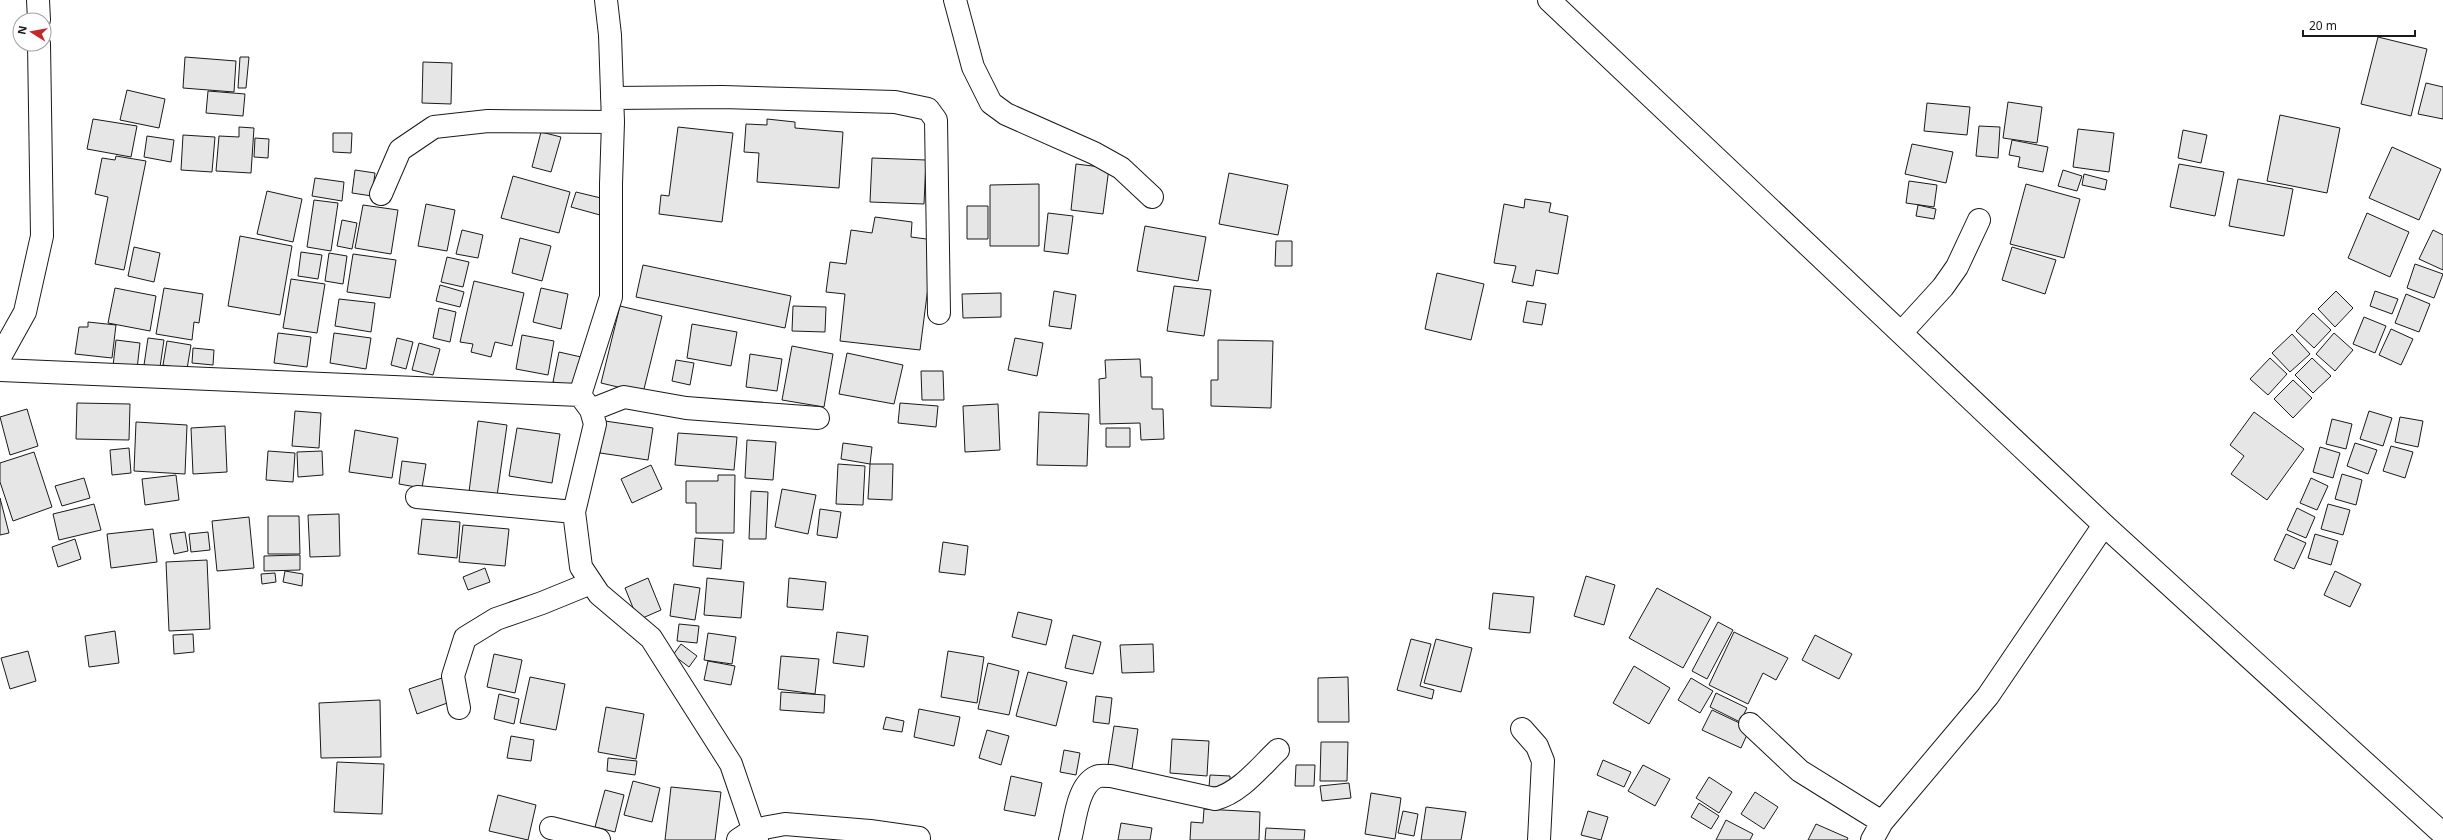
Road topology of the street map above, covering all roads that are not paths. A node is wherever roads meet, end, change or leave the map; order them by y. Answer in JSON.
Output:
{"nodes":[{"id":1,"x":38,"y":0,"type":"edge"},
{"id":2,"x":606,"y":0,"type":"edge"},
{"id":3,"x":955,"y":0,"type":"edge"},
{"id":4,"x":1549,"y":0,"type":"edge"},
{"id":5,"x":39,"y":12,"type":"edge"},
{"id":6,"x":39,"y":52,"type":"edge"},
{"id":7,"x":612,"y":98,"type":"junction"},
{"id":8,"x":613,"y":122,"type":"junction"},
{"id":9,"x":381,"y":194,"type":"dead end"},
{"id":10,"x":1152,"y":197,"type":"dead end"},
{"id":11,"x":1979,"y":220,"type":"dead end"},
{"id":12,"x":939,"y":313,"type":"dead end"},
{"id":13,"x":1901,"y":333,"type":"junction"},
{"id":14,"x":0,"y":357,"type":"edge"},
{"id":15,"x":0,"y":370,"type":"edge"},
{"id":16,"x":586,"y":403,"type":"junction"},
{"id":17,"x":818,"y":418,"type":"dead end"},
{"id":18,"x":417,"y":497,"type":"dead end"},
{"id":19,"x":574,"y":512,"type":"junction"},
{"id":20,"x":2104,"y":526,"type":"junction"},
{"id":21,"x":591,"y":583,"type":"junction"},
{"id":22,"x":459,"y":708,"type":"dead end"},
{"id":23,"x":1750,"y":724,"type":"dead end"},
{"id":24,"x":1522,"y":729,"type":"dead end"},
{"id":25,"x":1278,"y":750,"type":"dead end"},
{"id":26,"x":551,"y":828,"type":"dead end"},
{"id":27,"x":1877,"y":831,"type":"edge"},
{"id":28,"x":2443,"y":834,"type":"edge"},
{"id":29,"x":749,"y":837,"type":"edge"},
{"id":30,"x":919,"y":838,"type":"dead end"},
{"id":31,"x":599,"y":840,"type":"edge"},
{"id":32,"x":1070,"y":840,"type":"edge"},
{"id":33,"x":1539,"y":840,"type":"edge"}],
"edges":[{"from":1,"to":5,"type":"street"},
{"from":2,"to":7,"type":"street"},
{"from":3,"to":10,"type":"street"},
{"from":4,"to":13,"type":"street"},
{"from":6,"to":14,"type":"street"},
{"from":7,"to":8,"type":"street"},
{"from":7,"to":12,"type":"street"},
{"from":8,"to":9,"type":"street"},
{"from":8,"to":16,"type":"street"},
{"from":11,"to":13,"type":"street"},
{"from":13,"to":20,"type":"street"},
{"from":15,"to":16,"type":"street"},
{"from":16,"to":17,"type":"street"},
{"from":16,"to":19,"type":"street"},
{"from":18,"to":19,"type":"street"},
{"from":19,"to":21,"type":"street"},
{"from":20,"to":27,"type":"street"},
{"from":20,"to":28,"type":"street"},
{"from":21,"to":22,"type":"street"},
{"from":21,"to":29,"type":"street"},
{"from":23,"to":27,"type":"street"},
{"from":24,"to":33,"type":"street"},
{"from":25,"to":32,"type":"street"},
{"from":26,"to":31,"type":"street"},
{"from":29,"to":30,"type":"street"}]}
